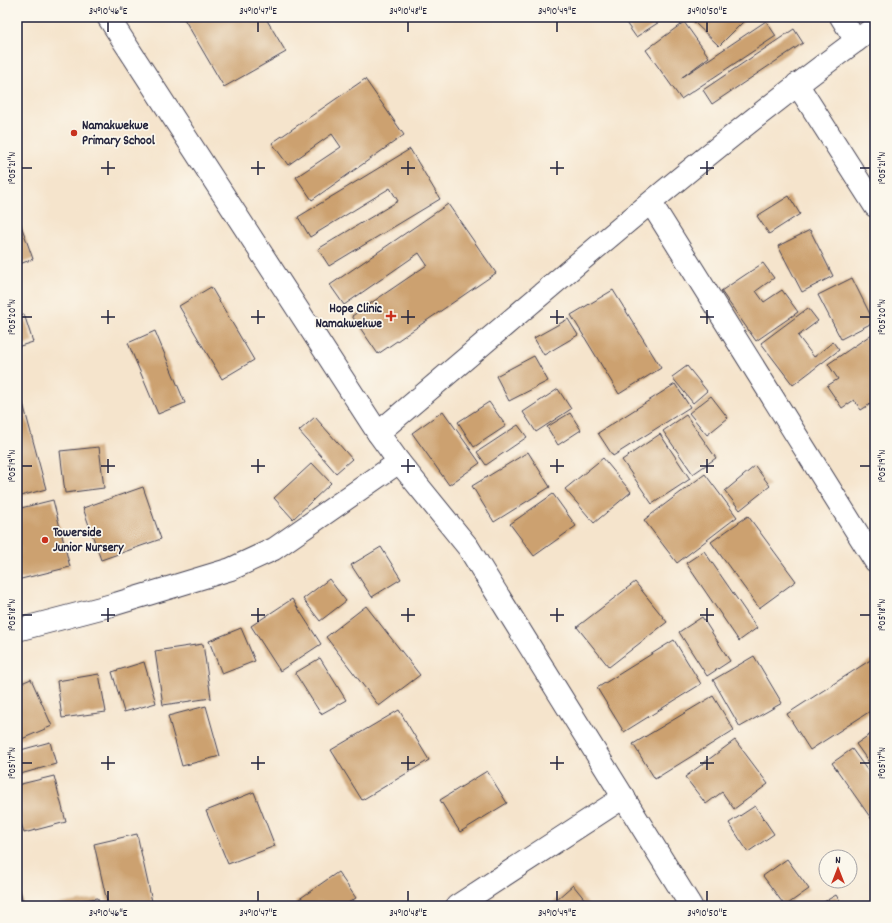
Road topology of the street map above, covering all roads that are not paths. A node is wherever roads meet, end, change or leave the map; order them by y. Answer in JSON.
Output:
{"nodes":[{"id":1,"x":108,"y":17,"type":"edge"},
{"id":2,"x":841,"y":17,"type":"edge"},
{"id":3,"x":875,"y":26,"type":"edge"},
{"id":4,"x":856,"y":41,"type":"junction"},
{"id":5,"x":797,"y":84,"type":"junction"},
{"id":6,"x":651,"y":203,"type":"junction"},
{"id":7,"x":875,"y":206,"type":"edge"},
{"id":8,"x":378,"y":433,"type":"junction"},
{"id":9,"x":399,"y":462,"type":"junction"},
{"id":10,"x":875,"y":561,"type":"edge"},
{"id":11,"x":17,"y":630,"type":"edge"},
{"id":12,"x":624,"y":798,"type":"junction"},
{"id":13,"x":457,"y":906,"type":"edge"},
{"id":14,"x":691,"y":906,"type":"edge"}],
"edges":[{"from":1,"to":8,"type":"street"},
{"from":2,"to":4,"type":"street"},
{"from":3,"to":4,"type":"street"},
{"from":4,"to":5,"type":"street"},
{"from":5,"to":6,"type":"street"},
{"from":5,"to":7,"type":"street"},
{"from":6,"to":8,"type":"street"},
{"from":6,"to":10,"type":"street"},
{"from":8,"to":9,"type":"street"},
{"from":9,"to":11,"type":"street"},
{"from":9,"to":12,"type":"street"},
{"from":12,"to":13,"type":"street"},
{"from":12,"to":14,"type":"street"}]}
